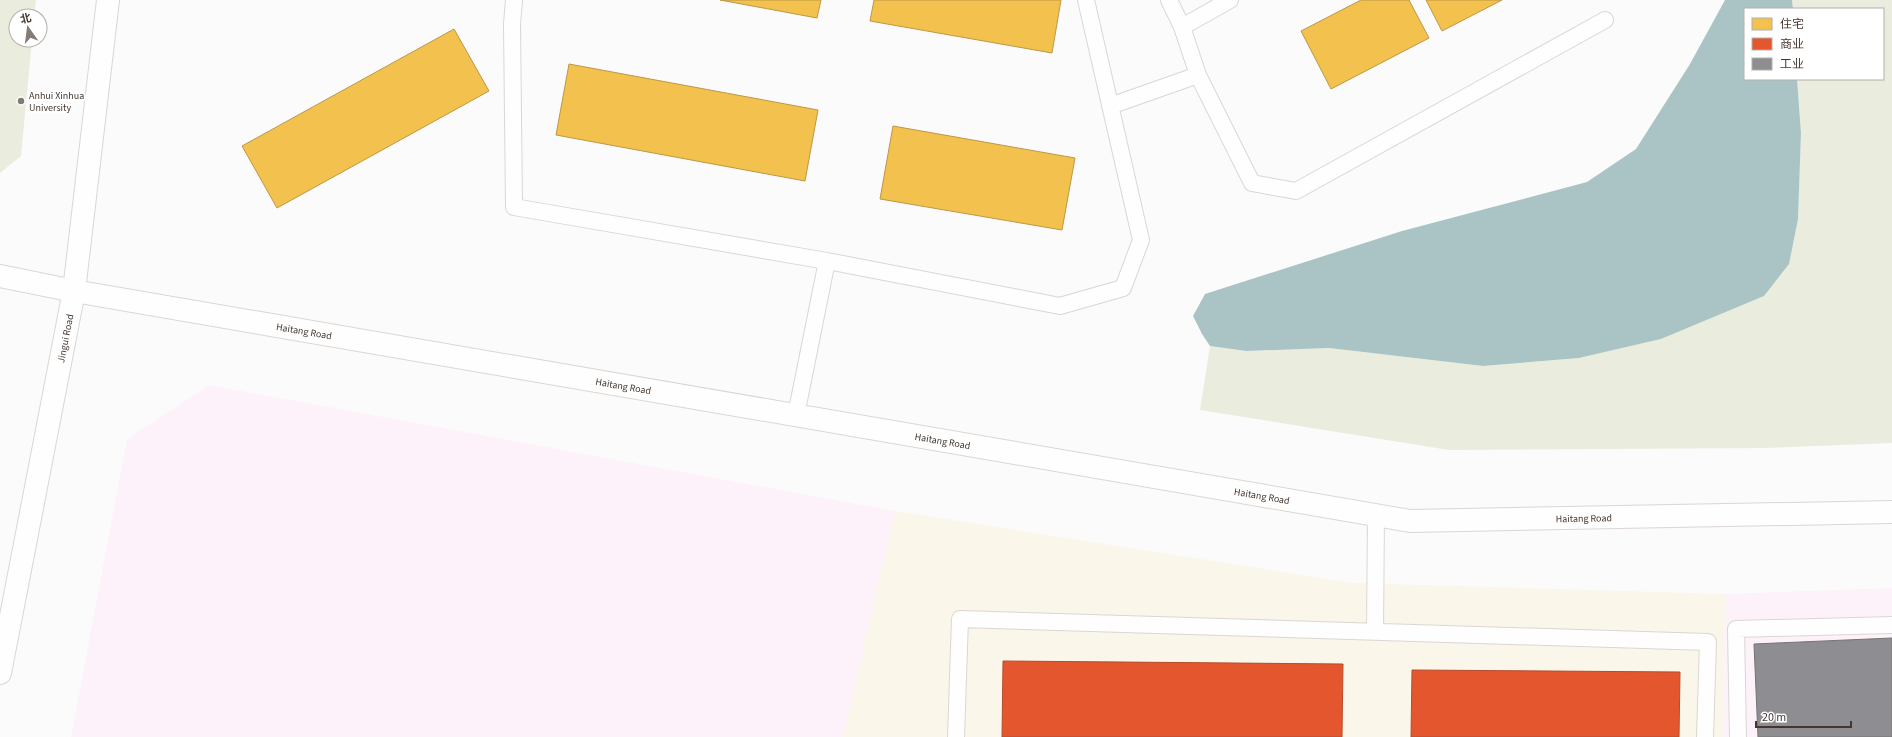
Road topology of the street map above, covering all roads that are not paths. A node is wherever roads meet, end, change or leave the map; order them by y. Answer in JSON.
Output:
{"nodes":[{"id":1,"x":108,"y":0,"type":"edge"},
{"id":2,"x":514,"y":0,"type":"edge"},
{"id":3,"x":1086,"y":0,"type":"edge"},
{"id":4,"x":1169,"y":0,"type":"edge"},
{"id":5,"x":1230,"y":0,"type":"edge"},
{"id":6,"x":1605,"y":20,"type":"dead end"},
{"id":7,"x":1182,"y":27,"type":"junction"},
{"id":8,"x":1198,"y":75,"type":"junction"},
{"id":9,"x":1110,"y":106,"type":"junction"},
{"id":10,"x":827,"y":261,"type":"junction"},
{"id":11,"x":0,"y":276,"type":"edge"},
{"id":12,"x":74,"y":291,"type":"junction"},
{"id":13,"x":796,"y":415,"type":"junction"},
{"id":14,"x":1892,"y":512,"type":"edge"},
{"id":15,"x":1376,"y":515,"type":"junction"},
{"id":16,"x":1892,"y":625,"type":"edge"},
{"id":17,"x":1375,"y":632,"type":"junction"},
{"id":18,"x":0,"y":673,"type":"edge"},
{"id":19,"x":956,"y":737,"type":"edge"},
{"id":20,"x":1704,"y":737,"type":"edge"},
{"id":21,"x":1738,"y":737,"type":"edge"}],
"edges":[{"from":1,"to":12,"type":"street","name":"Jingui Road"},
{"from":2,"to":10,"type":"lane"},
{"from":3,"to":9,"type":"lane"},
{"from":4,"to":7,"type":"lane"},
{"from":5,"to":7,"type":"lane"},
{"from":6,"to":8,"type":"lane"},
{"from":7,"to":8,"type":"lane"},
{"from":8,"to":9,"type":"lane"},
{"from":9,"to":10,"type":"lane"},
{"from":10,"to":13,"type":"lane"},
{"from":11,"to":12,"type":"street","name":"Haitang Road"},
{"from":12,"to":13,"type":"street","name":"Haitang Road"},
{"from":12,"to":18,"type":"street","name":"Jingui Road"},
{"from":13,"to":15,"type":"street","name":"Haitang Road"},
{"from":14,"to":15,"type":"street","name":"Haitang Road"},
{"from":15,"to":17,"type":"lane"},
{"from":16,"to":21,"type":"lane"},
{"from":17,"to":19,"type":"lane"},
{"from":17,"to":20,"type":"lane"}]}
